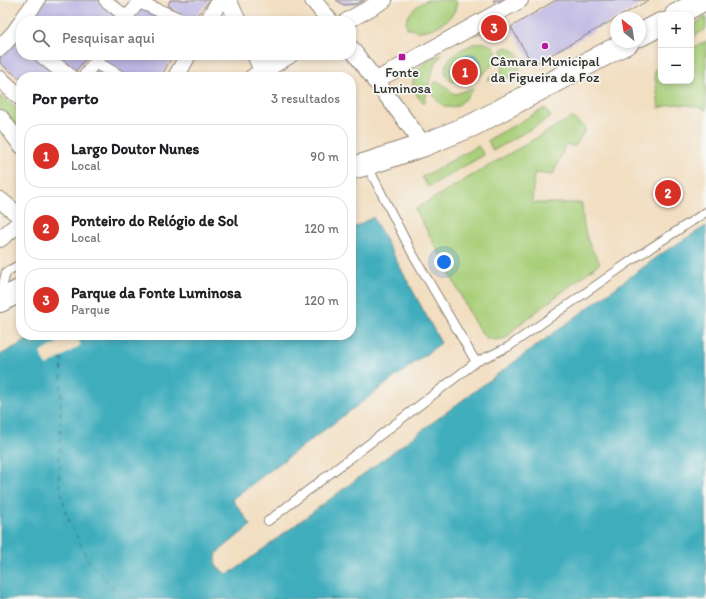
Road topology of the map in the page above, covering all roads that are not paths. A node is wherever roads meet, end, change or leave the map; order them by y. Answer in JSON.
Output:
{"nodes":[{"id":1,"x":37,"y":0,"type":"edge"},
{"id":2,"x":105,"y":0,"type":"edge"},
{"id":3,"x":220,"y":0,"type":"edge"},
{"id":4,"x":228,"y":0,"type":"edge"},
{"id":5,"x":313,"y":0,"type":"edge"},
{"id":6,"x":384,"y":0,"type":"edge"},
{"id":7,"x":520,"y":0,"type":"edge"},
{"id":8,"x":703,"y":0,"type":"edge"},
{"id":9,"x":681,"y":12,"type":"edge"},
{"id":10,"x":28,"y":16,"type":"edge"},
{"id":11,"x":122,"y":16,"type":"edge"},
{"id":12,"x":127,"y":16,"type":"edge"},
{"id":13,"x":172,"y":16,"type":"edge"},
{"id":14,"x":211,"y":16,"type":"edge"},
{"id":15,"x":236,"y":16,"type":"edge"},
{"id":16,"x":326,"y":16,"type":"edge"},
{"id":17,"x":356,"y":16,"type":"edge"},
{"id":18,"x":658,"y":26,"type":"edge"},
{"id":19,"x":646,"y":32,"type":"edge"},
{"id":20,"x":16,"y":33,"type":"edge"},
{"id":21,"x":0,"y":48,"type":"edge"},
{"id":22,"x":617,"y":48,"type":"edge"},
{"id":23,"x":356,"y":55,"type":"edge"},
{"id":24,"x":48,"y":60,"type":"edge"},
{"id":25,"x":97,"y":60,"type":"edge"},
{"id":26,"x":99,"y":60,"type":"edge"},
{"id":27,"x":185,"y":60,"type":"edge"},
{"id":28,"x":256,"y":60,"type":"edge"},
{"id":29,"x":282,"y":60,"type":"edge"},
{"id":30,"x":64,"y":72,"type":"edge"},
{"id":31,"x":88,"y":72,"type":"edge"},
{"id":32,"x":114,"y":72,"type":"edge"},
{"id":33,"x":179,"y":72,"type":"edge"},
{"id":34,"x":259,"y":72,"type":"edge"},
{"id":35,"x":264,"y":72,"type":"edge"},
{"id":36,"x":0,"y":79,"type":"edge"},
{"id":37,"x":376,"y":81,"type":"junction"},
{"id":38,"x":16,"y":93,"type":"edge"},
{"id":39,"x":0,"y":117,"type":"edge"},
{"id":40,"x":16,"y":138,"type":"edge"},
{"id":41,"x":424,"y":145,"type":"junction"},
{"id":42,"x":359,"y":166,"type":"edge"},
{"id":43,"x":0,"y":200,"type":"edge"},
{"id":44,"x":706,"y":212,"type":"edge"},
{"id":45,"x":16,"y":213,"type":"edge"},
{"id":46,"x":16,"y":226,"type":"edge"},
{"id":47,"x":0,"y":239,"type":"edge"},
{"id":48,"x":16,"y":267,"type":"edge"},
{"id":49,"x":16,"y":293,"type":"edge"},
{"id":50,"x":0,"y":297,"type":"edge"},
{"id":51,"x":0,"y":301,"type":"edge"},
{"id":52,"x":476,"y":362,"type":"junction"},
{"id":53,"x":268,"y":521,"type":"dead end"}],
"edges":[{"from":1,"to":10,"type":"street"},
{"from":2,"to":11,"type":"street"},
{"from":3,"to":14,"type":"street"},
{"from":4,"to":15,"type":"street"},
{"from":5,"to":16,"type":"street"},
{"from":6,"to":17,"type":"street"},
{"from":7,"to":37,"type":"street"},
{"from":8,"to":9,"type":"main road"},
{"from":12,"to":13,"type":"street"},
{"from":18,"to":19,"type":"main road"},
{"from":20,"to":21,"type":"street"},
{"from":22,"to":41,"type":"main road"},
{"from":23,"to":37,"type":"street"},
{"from":24,"to":30,"type":"street"},
{"from":25,"to":31,"type":"street"},
{"from":26,"to":32,"type":"street"},
{"from":27,"to":33,"type":"street"},
{"from":28,"to":34,"type":"street"},
{"from":29,"to":35,"type":"street"},
{"from":36,"to":38,"type":"street"},
{"from":37,"to":41,"type":"street"},
{"from":39,"to":40,"type":"street"},
{"from":41,"to":42,"type":"main road"},
{"from":42,"to":52,"type":"lane"},
{"from":43,"to":45,"type":"street"},
{"from":44,"to":52,"type":"lane"},
{"from":46,"to":47,"type":"street"},
{"from":48,"to":50,"type":"lane"},
{"from":49,"to":51,"type":"main road"},
{"from":52,"to":53,"type":"lane"}]}
